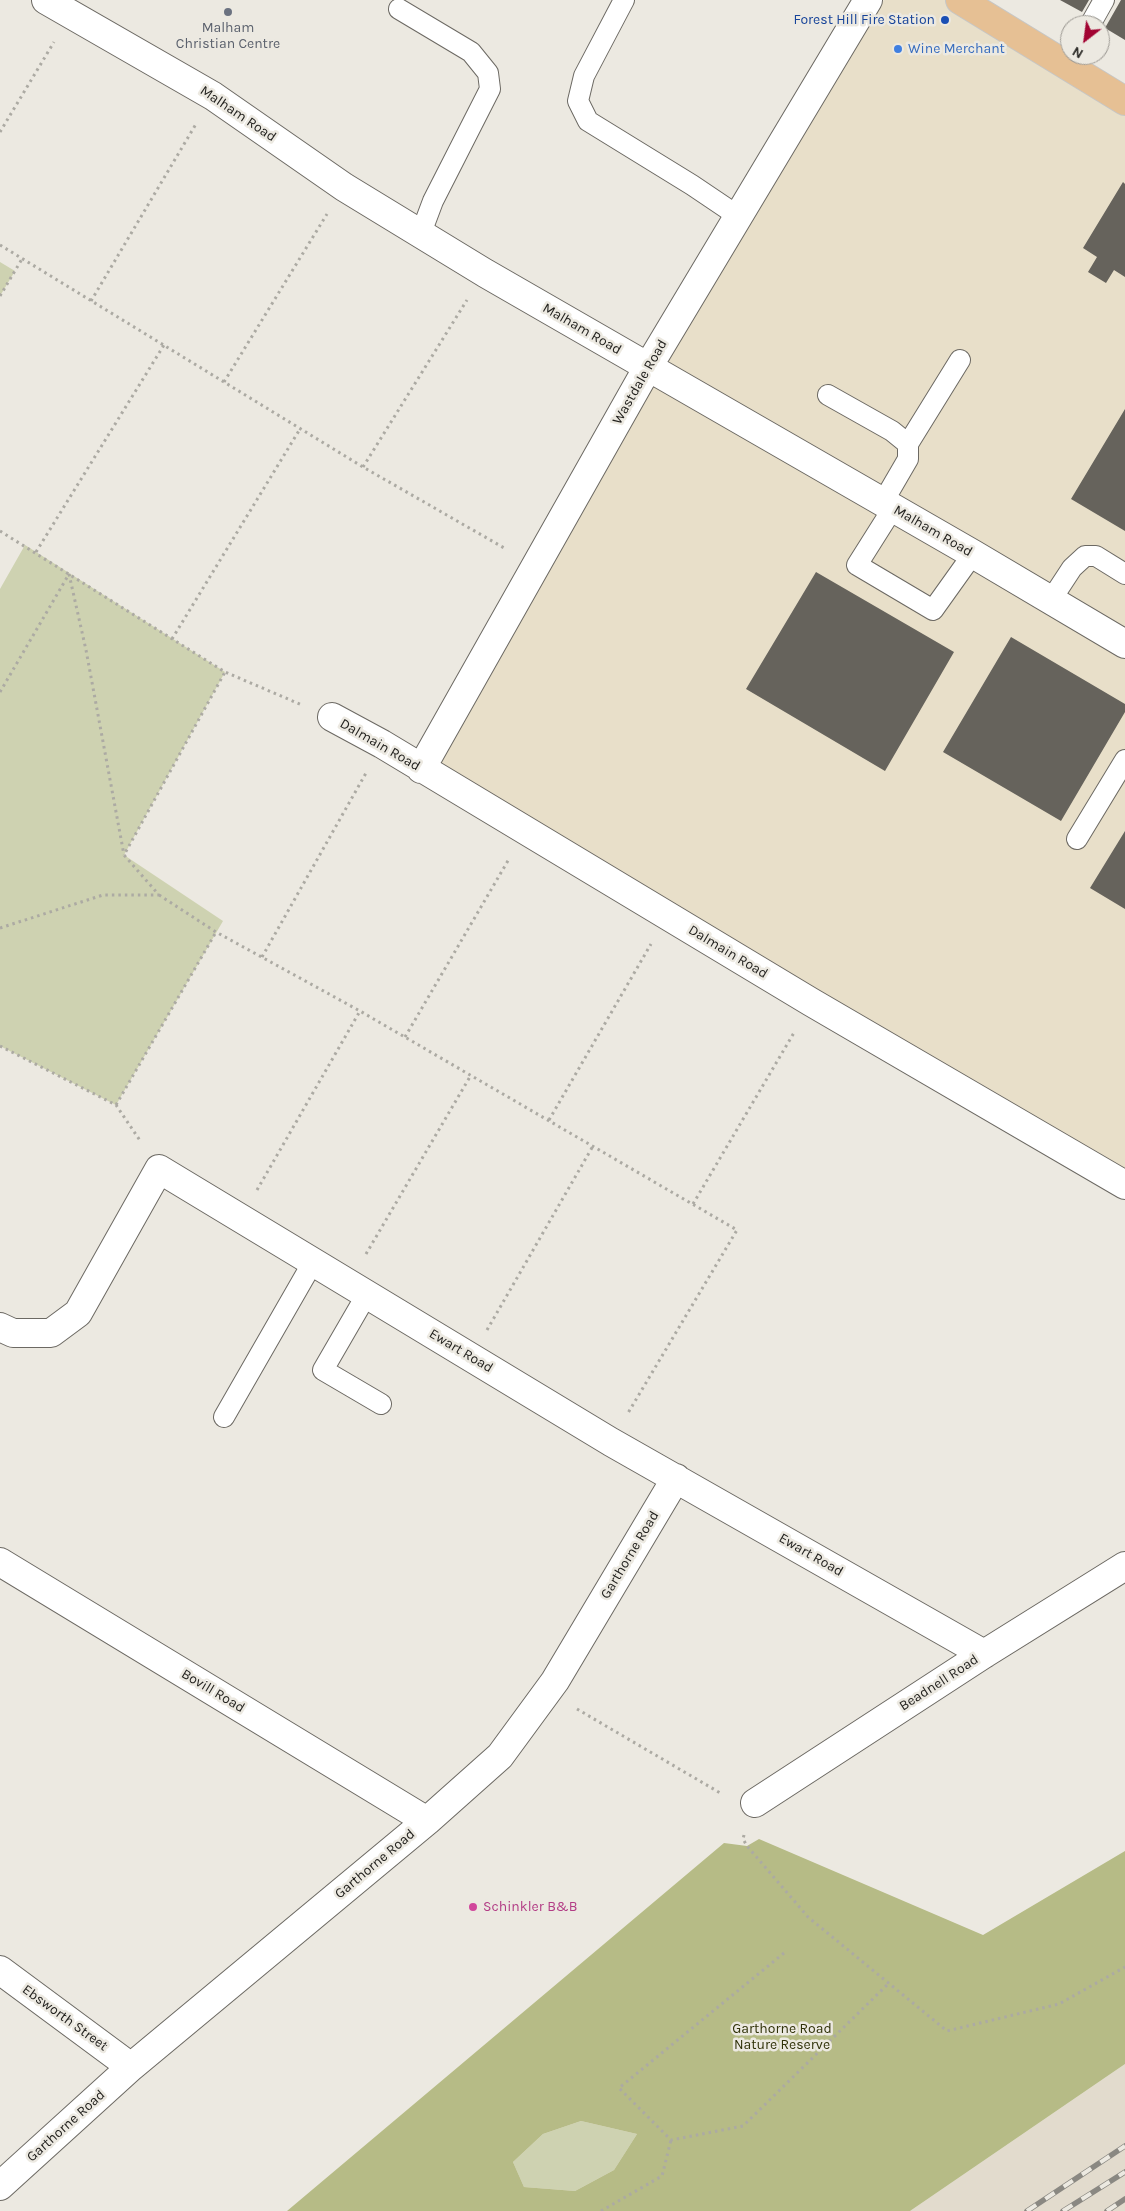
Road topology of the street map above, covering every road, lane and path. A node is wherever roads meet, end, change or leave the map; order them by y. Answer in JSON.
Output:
{"nodes":[{"id":1,"x":46,"y":0,"type":"edge"},
{"id":2,"x":624,"y":0,"type":"edge"},
{"id":3,"x":868,"y":0,"type":"edge"},
{"id":4,"x":960,"y":0,"type":"edge"},
{"id":5,"x":1104,"y":0,"type":"edge"},
{"id":6,"x":399,"y":9,"type":"dead end"},
{"id":7,"x":71,"y":14,"type":"junction"},
{"id":8,"x":1096,"y":15,"type":"edge"},
{"id":9,"x":1060,"y":55,"type":"edge"},
{"id":10,"x":1077,"y":65,"type":"edge"},
{"id":11,"x":213,"y":96,"type":"junction"},
{"id":12,"x":1125,"y":100,"type":"edge"},
{"id":13,"x":0,"y":132,"type":"edge"},
{"id":14,"x":344,"y":187,"type":"junction"},
{"id":15,"x":738,"y":216,"type":"junction"},
{"id":16,"x":421,"y":233,"type":"junction"},
{"id":17,"x":0,"y":245,"type":"edge"},
{"id":18,"x":22,"y":259,"type":"junction"},
{"id":19,"x":485,"y":273,"type":"junction"},
{"id":20,"x":0,"y":296,"type":"edge"},
{"id":21,"x":90,"y":301,"type":"junction"},
{"id":22,"x":164,"y":345,"type":"junction"},
{"id":23,"x":960,"y":360,"type":"dead end"},
{"id":24,"x":648,"y":367,"type":"junction"},
{"id":25,"x":224,"y":382,"type":"junction"},
{"id":26,"x":828,"y":395,"type":"dead end"},
{"id":27,"x":300,"y":429,"type":"junction"},
{"id":28,"x":908,"y":444,"type":"junction"},
{"id":29,"x":363,"y":468,"type":"junction"},
{"id":30,"x":888,"y":505,"type":"junction"},
{"id":31,"x":0,"y":531,"type":"edge"},
{"id":32,"x":36,"y":552,"type":"junction"},
{"id":33,"x":972,"y":554,"type":"junction"},
{"id":34,"x":535,"y":566,"type":"junction"},
{"id":35,"x":69,"y":574,"type":"junction"},
{"id":36,"x":1125,"y":574,"type":"edge"},
{"id":37,"x":1051,"y":600,"type":"junction"},
{"id":38,"x":172,"y":639,"type":"junction"},
{"id":39,"x":1125,"y":644,"type":"edge"},
{"id":40,"x":225,"y":672,"type":"junction"},
{"id":41,"x":0,"y":692,"type":"edge"},
{"id":42,"x":332,"y":717,"type":"joint"},
{"id":43,"x":382,"y":744,"type":"junction"},
{"id":44,"x":1125,"y":760,"type":"edge"},
{"id":45,"x":421,"y":769,"type":"junction"},
{"id":46,"x":526,"y":830,"type":"junction"},
{"id":47,"x":1077,"y":839,"type":"dead end"},
{"id":48,"x":124,"y":856,"type":"junction"},
{"id":49,"x":159,"y":895,"type":"junction"},
{"id":50,"x":667,"y":915,"type":"junction"},
{"id":51,"x":0,"y":928,"type":"edge"},
{"id":52,"x":216,"y":932,"type":"junction"},
{"id":53,"x":262,"y":957,"type":"junction"},
{"id":54,"x":811,"y":1002,"type":"junction"},
{"id":55,"x":360,"y":1011,"type":"junction"},
{"id":56,"x":405,"y":1037,"type":"junction"},
{"id":57,"x":0,"y":1046,"type":"edge"},
{"id":58,"x":471,"y":1076,"type":"junction"},
{"id":59,"x":116,"y":1105,"type":"junction"},
{"id":60,"x":549,"y":1121,"type":"junction"},
{"id":61,"x":593,"y":1146,"type":"junction"},
{"id":62,"x":159,"y":1169,"type":"junction"},
{"id":63,"x":1125,"y":1185,"type":"edge"},
{"id":64,"x":693,"y":1204,"type":"junction"},
{"id":65,"x":240,"y":1218,"type":"junction"},
{"id":66,"x":313,"y":1262,"type":"junction"},
{"id":67,"x":358,"y":1289,"type":"junction"},
{"id":68,"x":0,"y":1327,"type":"edge"},
{"id":69,"x":471,"y":1358,"type":"junction"},
{"id":70,"x":381,"y":1404,"type":"dead end"},
{"id":71,"x":224,"y":1417,"type":"dead end"},
{"id":72,"x":611,"y":1442,"type":"junction"},
{"id":73,"x":676,"y":1478,"type":"junction"},
{"id":74,"x":0,"y":1562,"type":"edge"},
{"id":75,"x":1125,"y":1566,"type":"edge"},
{"id":76,"x":984,"y":1654,"type":"junction"},
{"id":77,"x":547,"y":1692,"type":"junction"},
{"id":78,"x":755,"y":1803,"type":"junction"},
{"id":79,"x":427,"y":1821,"type":"junction"},
{"id":80,"x":784,"y":1953,"type":"dead end"},
{"id":81,"x":1125,"y":1967,"type":"edge"},
{"id":82,"x":0,"y":1970,"type":"edge"},
{"id":83,"x":889,"y":1983,"type":"junction"},
{"id":84,"x":131,"y":2066,"type":"junction"},
{"id":85,"x":671,"y":2140,"type":"junction"},
{"id":86,"x":0,"y":2186,"type":"edge"},
{"id":87,"x":601,"y":2211,"type":"edge"}],
"edges":[{"from":1,"to":7,"type":"street","name":"Malham Road"},
{"from":2,"to":15,"type":"lane"},
{"from":3,"to":15,"type":"street","name":"Wastdale Road"},
{"from":4,"to":9,"type":"highway"},
{"from":5,"to":8,"type":"lane"},
{"from":6,"to":16,"type":"lane"},
{"from":7,"to":11,"type":"street","name":"Malham Road"},
{"from":7,"to":13,"type":"path"},
{"from":10,"to":12,"type":"highway"},
{"from":11,"to":14,"type":"street","name":"Malham Road"},
{"from":11,"to":21,"type":"path"},
{"from":14,"to":16,"type":"street","name":"Malham Road"},
{"from":14,"to":25,"type":"path"},
{"from":15,"to":24,"type":"street","name":"Wastdale Road"},
{"from":16,"to":19,"type":"street","name":"Malham Road"},
{"from":17,"to":18,"type":"path"},
{"from":18,"to":20,"type":"path"},
{"from":18,"to":21,"type":"path"},
{"from":19,"to":24,"type":"street","name":"Malham Road"},
{"from":19,"to":29,"type":"path"},
{"from":21,"to":22,"type":"path"},
{"from":22,"to":25,"type":"path"},
{"from":22,"to":32,"type":"path"},
{"from":23,"to":28,"type":"lane"},
{"from":24,"to":30,"type":"street","name":"Malham Road"},
{"from":24,"to":34,"type":"street","name":"Wastdale Road"},
{"from":25,"to":27,"type":"path"},
{"from":26,"to":28,"type":"lane"},
{"from":27,"to":29,"type":"path"},
{"from":27,"to":38,"type":"path"},
{"from":28,"to":30,"type":"lane"},
{"from":29,"to":34,"type":"path"},
{"from":30,"to":33,"type":"street","name":"Malham Road"},
{"from":30,"to":33,"type":"lane"},
{"from":31,"to":32,"type":"path"},
{"from":32,"to":35,"type":"path"},
{"from":33,"to":37,"type":"street","name":"Malham Road"},
{"from":34,"to":45,"type":"street","name":"Wastdale Road"},
{"from":35,"to":38,"type":"path"},
{"from":35,"to":41,"type":"path"},
{"from":35,"to":48,"type":"path"},
{"from":36,"to":37,"type":"lane"},
{"from":37,"to":39,"type":"street","name":"Malham Road"},
{"from":38,"to":40,"type":"path"},
{"from":40,"to":42,"type":"path"},
{"from":40,"to":48,"type":"path"},
{"from":42,"to":43,"type":"street","name":"Dalmain Road"},
{"from":43,"to":45,"type":"street","name":"Dalmain Road"},
{"from":43,"to":53,"type":"path"},
{"from":44,"to":47,"type":"lane"},
{"from":45,"to":46,"type":"street","name":"Dalmain Road"},
{"from":46,"to":50,"type":"street","name":"Dalmain Road"},
{"from":46,"to":56,"type":"path"},
{"from":48,"to":49,"type":"path"},
{"from":49,"to":51,"type":"path"},
{"from":49,"to":52,"type":"path"},
{"from":50,"to":54,"type":"street","name":"Dalmain Road"},
{"from":50,"to":60,"type":"path"},
{"from":52,"to":53,"type":"path"},
{"from":52,"to":59,"type":"path"},
{"from":53,"to":55,"type":"path"},
{"from":54,"to":63,"type":"street","name":"Dalmain Road"},
{"from":54,"to":64,"type":"path"},
{"from":55,"to":56,"type":"path"},
{"from":55,"to":65,"type":"path"},
{"from":56,"to":58,"type":"path"},
{"from":57,"to":59,"type":"path"},
{"from":58,"to":60,"type":"path"},
{"from":58,"to":67,"type":"path"},
{"from":59,"to":62,"type":"path"},
{"from":60,"to":61,"type":"path"},
{"from":61,"to":64,"type":"path"},
{"from":61,"to":69,"type":"path"},
{"from":62,"to":65,"type":"street","name":"Ewart Road"},
{"from":62,"to":68,"type":"street"},
{"from":64,"to":72,"type":"path"},
{"from":65,"to":66,"type":"street","name":"Ewart Road"},
{"from":66,"to":67,"type":"street","name":"Ewart Road"},
{"from":66,"to":71,"type":"lane"},
{"from":67,"to":69,"type":"street","name":"Ewart Road"},
{"from":67,"to":70,"type":"lane"},
{"from":69,"to":72,"type":"street","name":"Ewart Road"},
{"from":72,"to":73,"type":"street","name":"Ewart Road"},
{"from":73,"to":76,"type":"street","name":"Ewart Road"},
{"from":73,"to":77,"type":"street","name":"Garthorne Road"},
{"from":74,"to":79,"type":"street","name":"Bovill Road"},
{"from":75,"to":76,"type":"street","name":"Beadnell Road"},
{"from":76,"to":78,"type":"street","name":"Beadnell Road"},
{"from":77,"to":78,"type":"path"},
{"from":77,"to":79,"type":"street","name":"Garthorne Road"},
{"from":78,"to":83,"type":"path"},
{"from":79,"to":84,"type":"street","name":"Garthorne Road"},
{"from":80,"to":85,"type":"path"},
{"from":81,"to":83,"type":"path"},
{"from":82,"to":84,"type":"street","name":"Ebsworth Street"},
{"from":83,"to":85,"type":"path"},
{"from":84,"to":86,"type":"street","name":"Garthorne Road"},
{"from":85,"to":87,"type":"path"}]}
